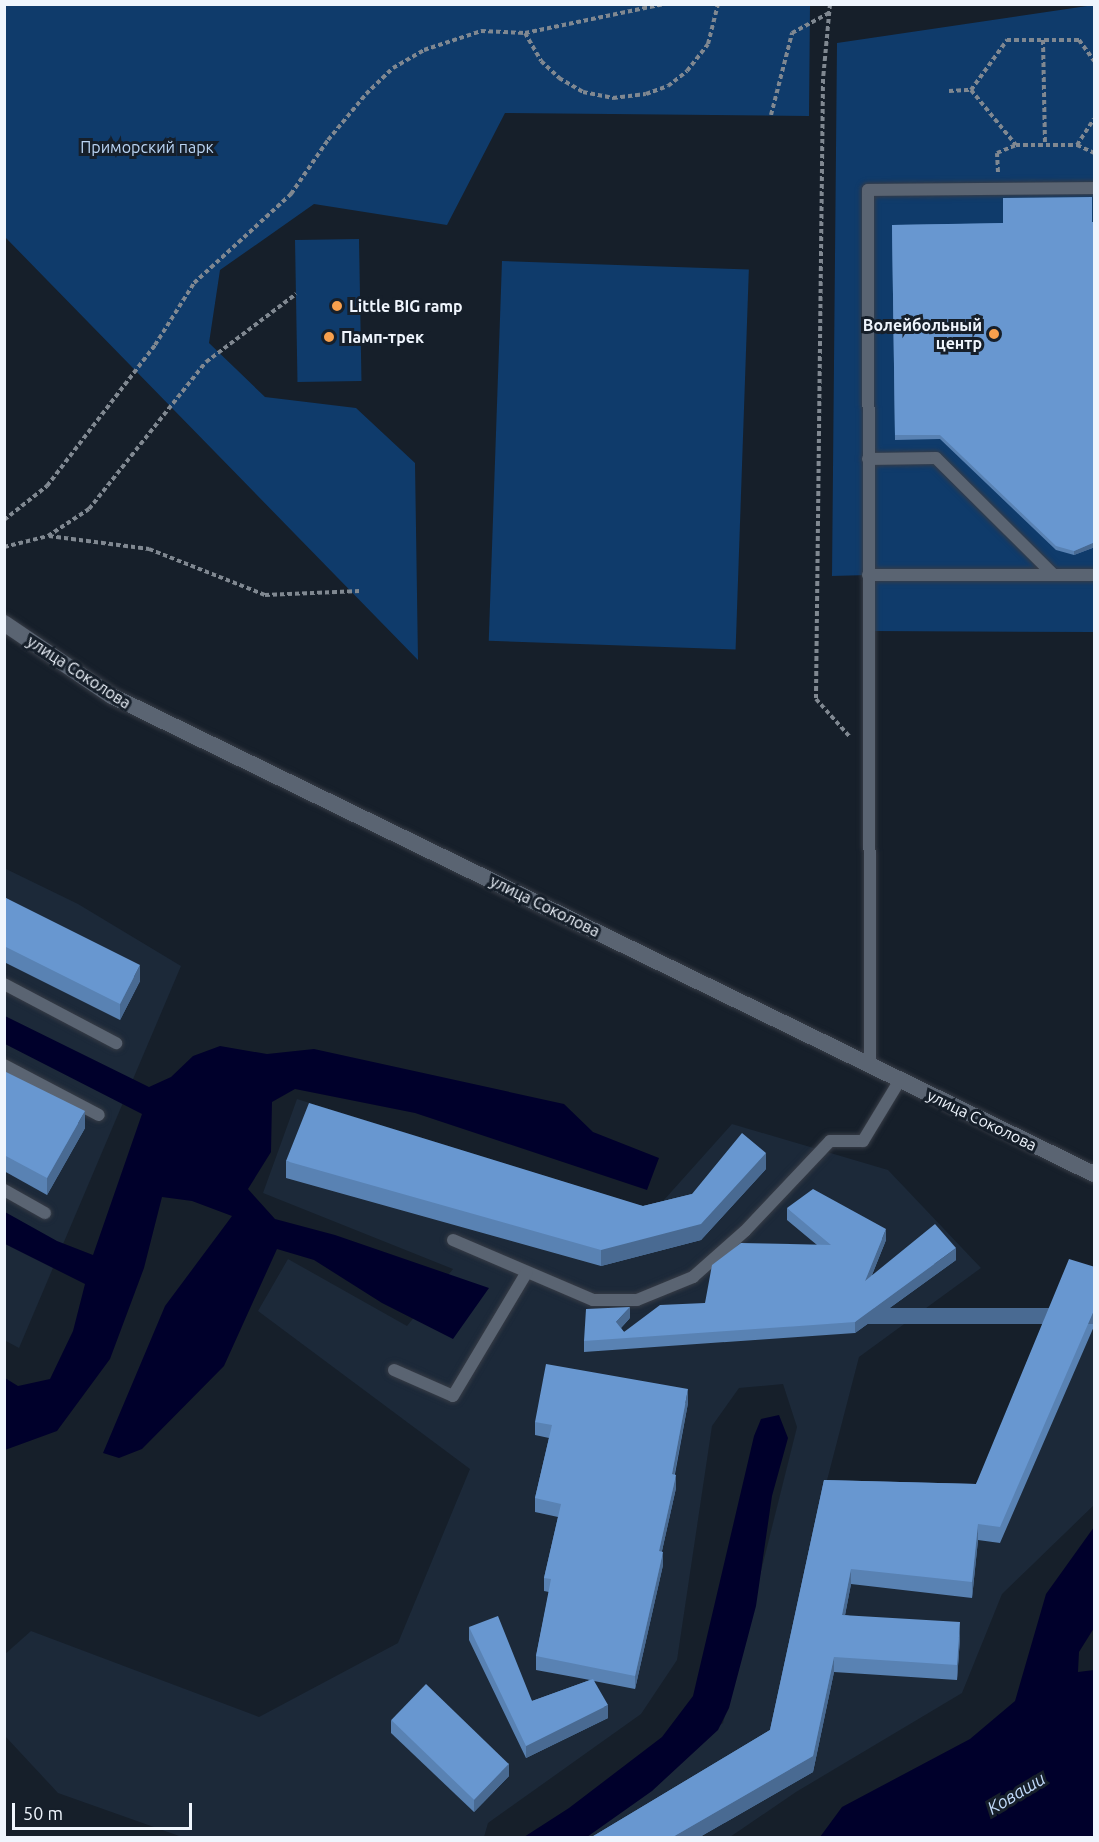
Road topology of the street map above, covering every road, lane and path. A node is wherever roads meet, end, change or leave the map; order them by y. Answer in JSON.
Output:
{"nodes":[{"id":1,"x":664,"y":4,"type":"edge"},
{"id":2,"x":718,"y":4,"type":"edge"},
{"id":3,"x":830,"y":4,"type":"edge"},
{"id":4,"x":829,"y":13,"type":"junction"},
{"id":5,"x":525,"y":33,"type":"junction"},
{"id":6,"x":1043,"y":40,"type":"junction"},
{"id":7,"x":1095,"y":61,"type":"edge"},
{"id":8,"x":970,"y":90,"type":"junction"},
{"id":9,"x":949,"y":91,"type":"dead end"},
{"id":10,"x":771,"y":115,"type":"dead end"},
{"id":11,"x":1095,"y":119,"type":"edge"},
{"id":12,"x":1016,"y":145,"type":"junction"},
{"id":13,"x":1045,"y":145,"type":"junction"},
{"id":14,"x":1077,"y":145,"type":"junction"},
{"id":15,"x":997,"y":153,"type":"dead end"},
{"id":16,"x":1095,"y":153,"type":"edge"},
{"id":17,"x":1095,"y":188,"type":"edge"},
{"id":18,"x":296,"y":294,"type":"dead end"},
{"id":19,"x":868,"y":459,"type":"junction"},
{"id":20,"x":4,"y":520,"type":"edge"},
{"id":21,"x":48,"y":536,"type":"junction"},
{"id":22,"x":4,"y":547,"type":"edge"},
{"id":23,"x":868,"y":575,"type":"junction"},
{"id":24,"x":1054,"y":575,"type":"junction"},
{"id":25,"x":1095,"y":575,"type":"edge"},
{"id":26,"x":360,"y":591,"type":"dead end"},
{"id":27,"x":4,"y":623,"type":"edge"},
{"id":28,"x":869,"y":758,"type":"junction"},
{"id":29,"x":4,"y":984,"type":"edge"},
{"id":30,"x":116,"y":1043,"type":"dead end"},
{"id":31,"x":870,"y":1064,"type":"junction"},
{"id":32,"x":4,"y":1065,"type":"edge"},
{"id":33,"x":900,"y":1080,"type":"junction"},
{"id":34,"x":99,"y":1115,"type":"dead end"},
{"id":35,"x":1095,"y":1174,"type":"edge"},
{"id":36,"x":4,"y":1190,"type":"edge"},
{"id":37,"x":45,"y":1213,"type":"dead end"},
{"id":38,"x":453,"y":1240,"type":"dead end"},
{"id":39,"x":527,"y":1272,"type":"junction"},
{"id":40,"x":394,"y":1370,"type":"dead end"}],
"edges":[{"from":1,"to":5,"type":"path"},
{"from":2,"to":5,"type":"path"},
{"from":3,"to":4,"type":"path"},
{"from":4,"to":10,"type":"path"},
{"from":4,"to":28,"type":"path"},
{"from":5,"to":20,"type":"path"},
{"from":6,"to":7,"type":"path"},
{"from":6,"to":8,"type":"path"},
{"from":6,"to":13,"type":"path"},
{"from":8,"to":9,"type":"path"},
{"from":8,"to":12,"type":"path"},
{"from":11,"to":14,"type":"path"},
{"from":12,"to":13,"type":"path"},
{"from":12,"to":15,"type":"path"},
{"from":13,"to":14,"type":"path"},
{"from":14,"to":16,"type":"path"},
{"from":17,"to":19,"type":"lane"},
{"from":18,"to":21,"type":"path"},
{"from":19,"to":23,"type":"lane"},
{"from":19,"to":24,"type":"lane"},
{"from":21,"to":22,"type":"path"},
{"from":21,"to":26,"type":"path"},
{"from":23,"to":24,"type":"lane"},
{"from":23,"to":28,"type":"lane"},
{"from":24,"to":25,"type":"lane"},
{"from":27,"to":31,"type":"street","name":"улица Соколова"},
{"from":28,"to":31,"type":"lane"},
{"from":29,"to":30,"type":"lane"},
{"from":31,"to":33,"type":"street","name":"улица Соколова"},
{"from":32,"to":34,"type":"lane"},
{"from":33,"to":35,"type":"street","name":"улица Соколова"},
{"from":33,"to":39,"type":"lane"},
{"from":36,"to":37,"type":"lane"},
{"from":38,"to":39,"type":"lane"},
{"from":39,"to":40,"type":"lane"}]}
